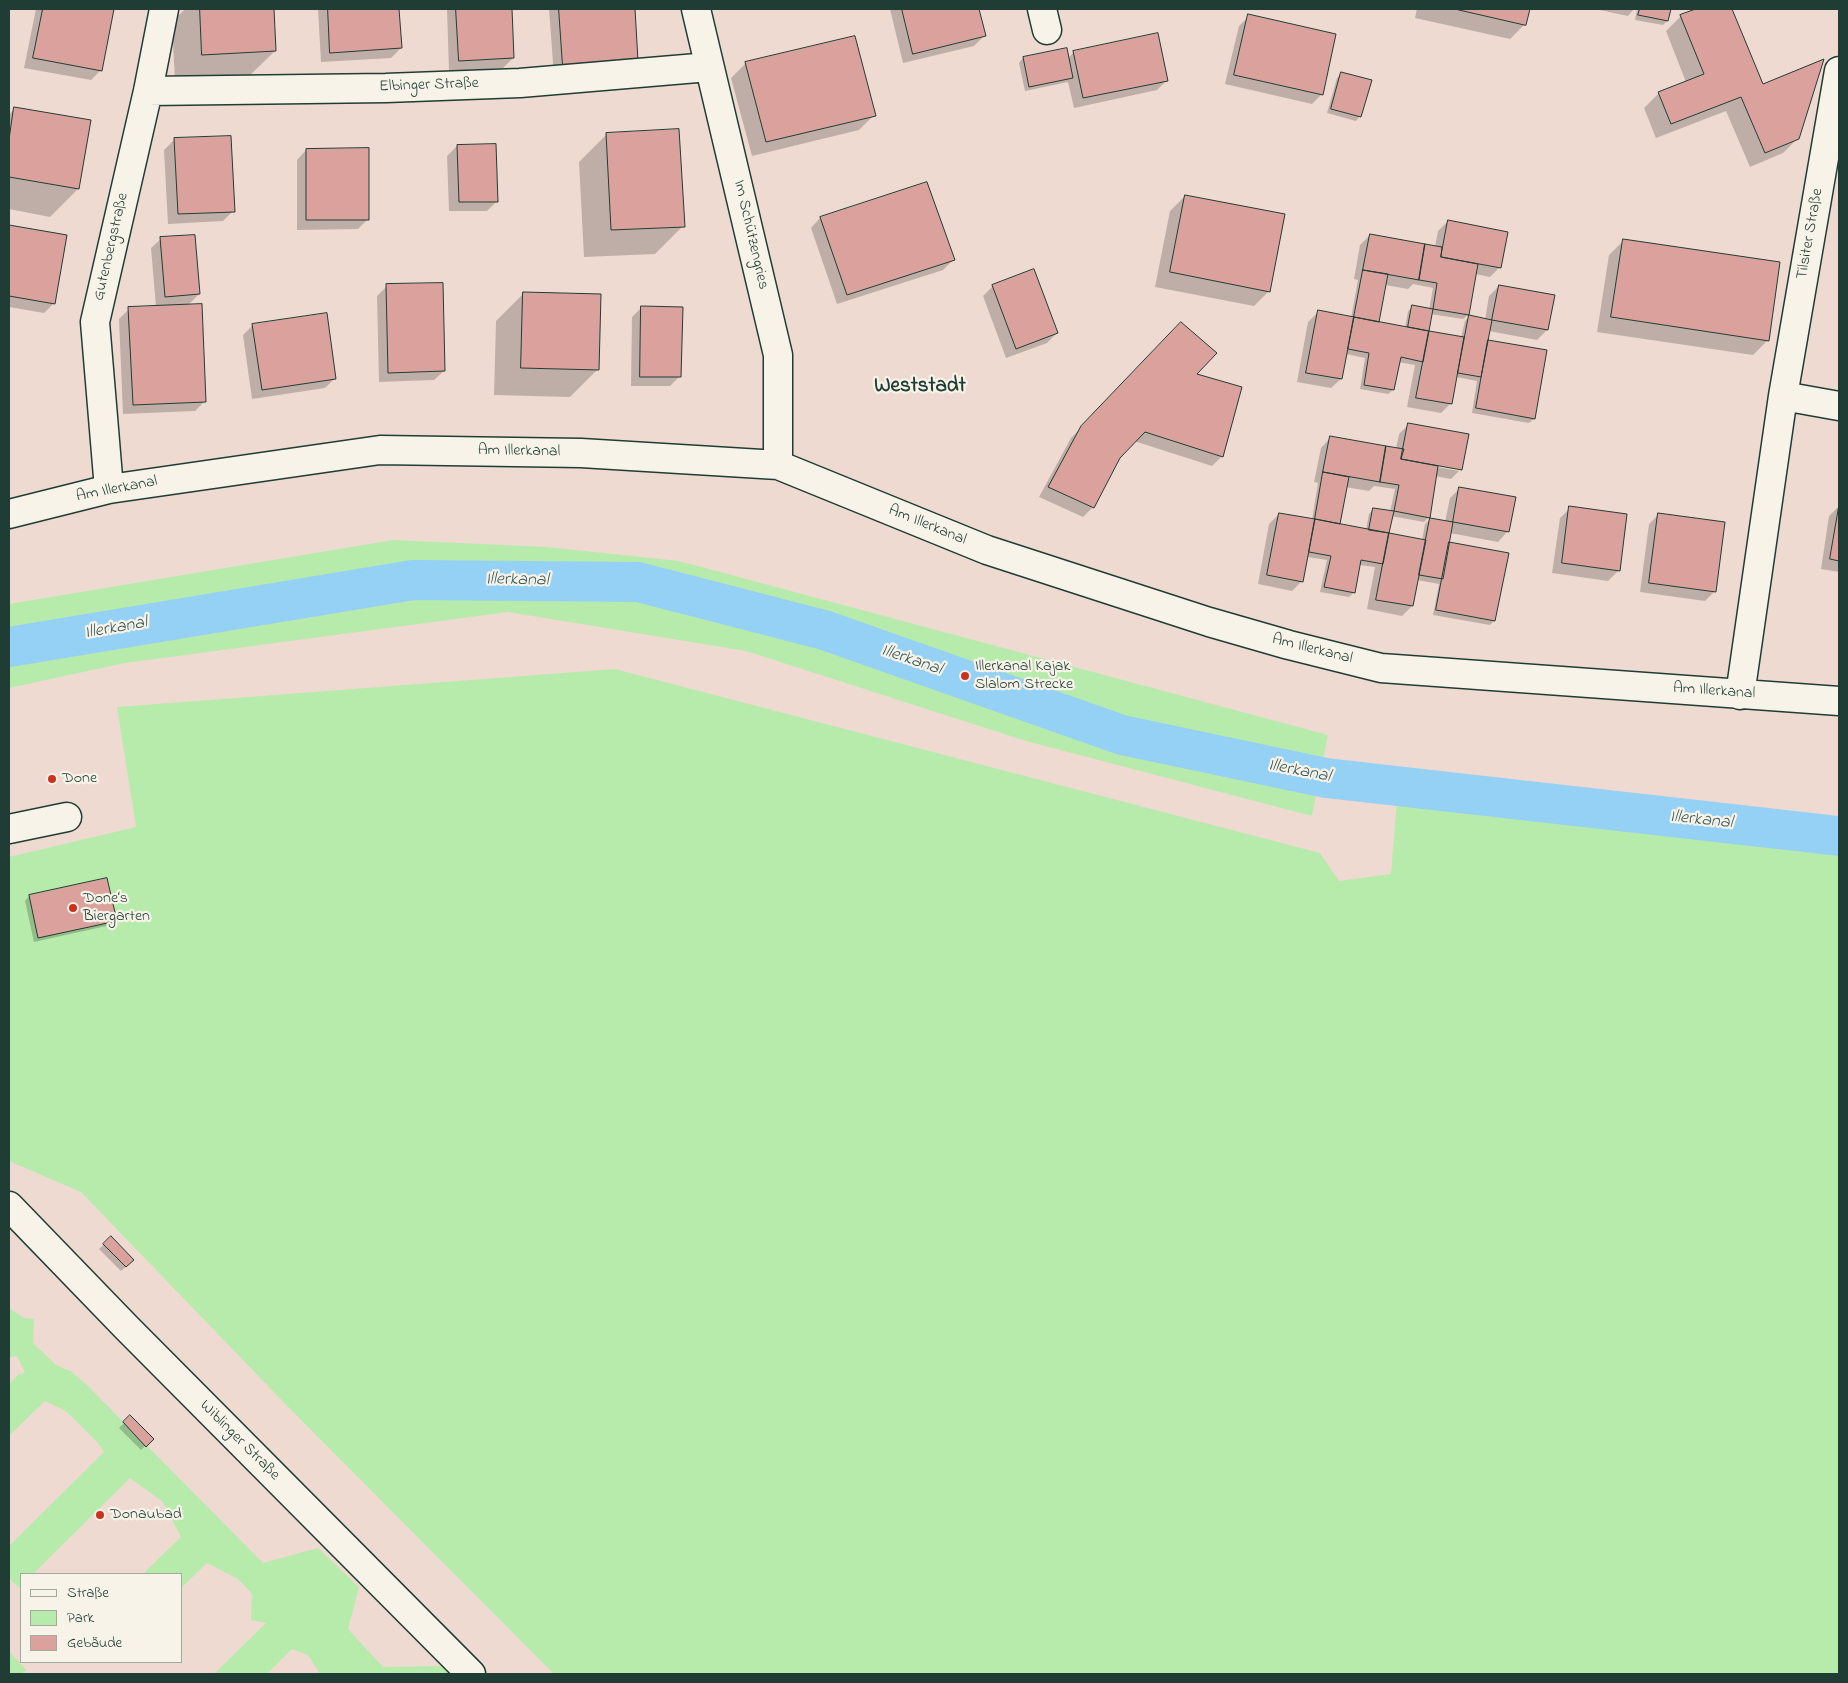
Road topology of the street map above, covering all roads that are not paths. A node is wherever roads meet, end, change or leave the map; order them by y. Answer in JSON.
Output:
{"nodes":[{"id":1,"x":164,"y":9,"type":"edge"},
{"id":2,"x":696,"y":9,"type":"edge"},
{"id":3,"x":709,"y":68,"type":"junction"},
{"id":4,"x":1839,"y":71,"type":"edge"},
{"id":5,"x":148,"y":91,"type":"junction"},
{"id":6,"x":1783,"y":396,"type":"junction"},
{"id":7,"x":1839,"y":406,"type":"edge"},
{"id":8,"x":778,"y":465,"type":"junction"},
{"id":9,"x":109,"y":489,"type":"junction"},
{"id":10,"x":9,"y":514,"type":"edge"},
{"id":11,"x":1740,"y":695,"type":"junction"},
{"id":12,"x":1839,"y":701,"type":"edge"},
{"id":13,"x":67,"y":817,"type":"dead end"},
{"id":14,"x":9,"y":829,"type":"edge"},
{"id":15,"x":9,"y":1206,"type":"edge"},
{"id":16,"x":471,"y":1674,"type":"edge"}],
"edges":[{"from":1,"to":5,"type":"street","name":"Gutenbergstraße"},
{"from":2,"to":3,"type":"street","name":"Im Schützengries"},
{"from":3,"to":5,"type":"street","name":"Elbinger Straße"},
{"from":3,"to":8,"type":"street","name":"Im Schützengries"},
{"from":4,"to":6,"type":"street","name":"Tilsiter Straße"},
{"from":5,"to":9,"type":"street","name":"Gutenbergstraße"},
{"from":6,"to":7,"type":"street"},
{"from":6,"to":11,"type":"street","name":"Tilsiter Straße"},
{"from":8,"to":9,"type":"street","name":"Am Illerkanal"},
{"from":8,"to":11,"type":"street","name":"Am Illerkanal"},
{"from":9,"to":10,"type":"street","name":"Am Illerkanal"},
{"from":11,"to":12,"type":"street","name":"Am Illerkanal"},
{"from":13,"to":14,"type":"street"},
{"from":15,"to":16,"type":"street","name":"Wiblinger Straße"}]}
